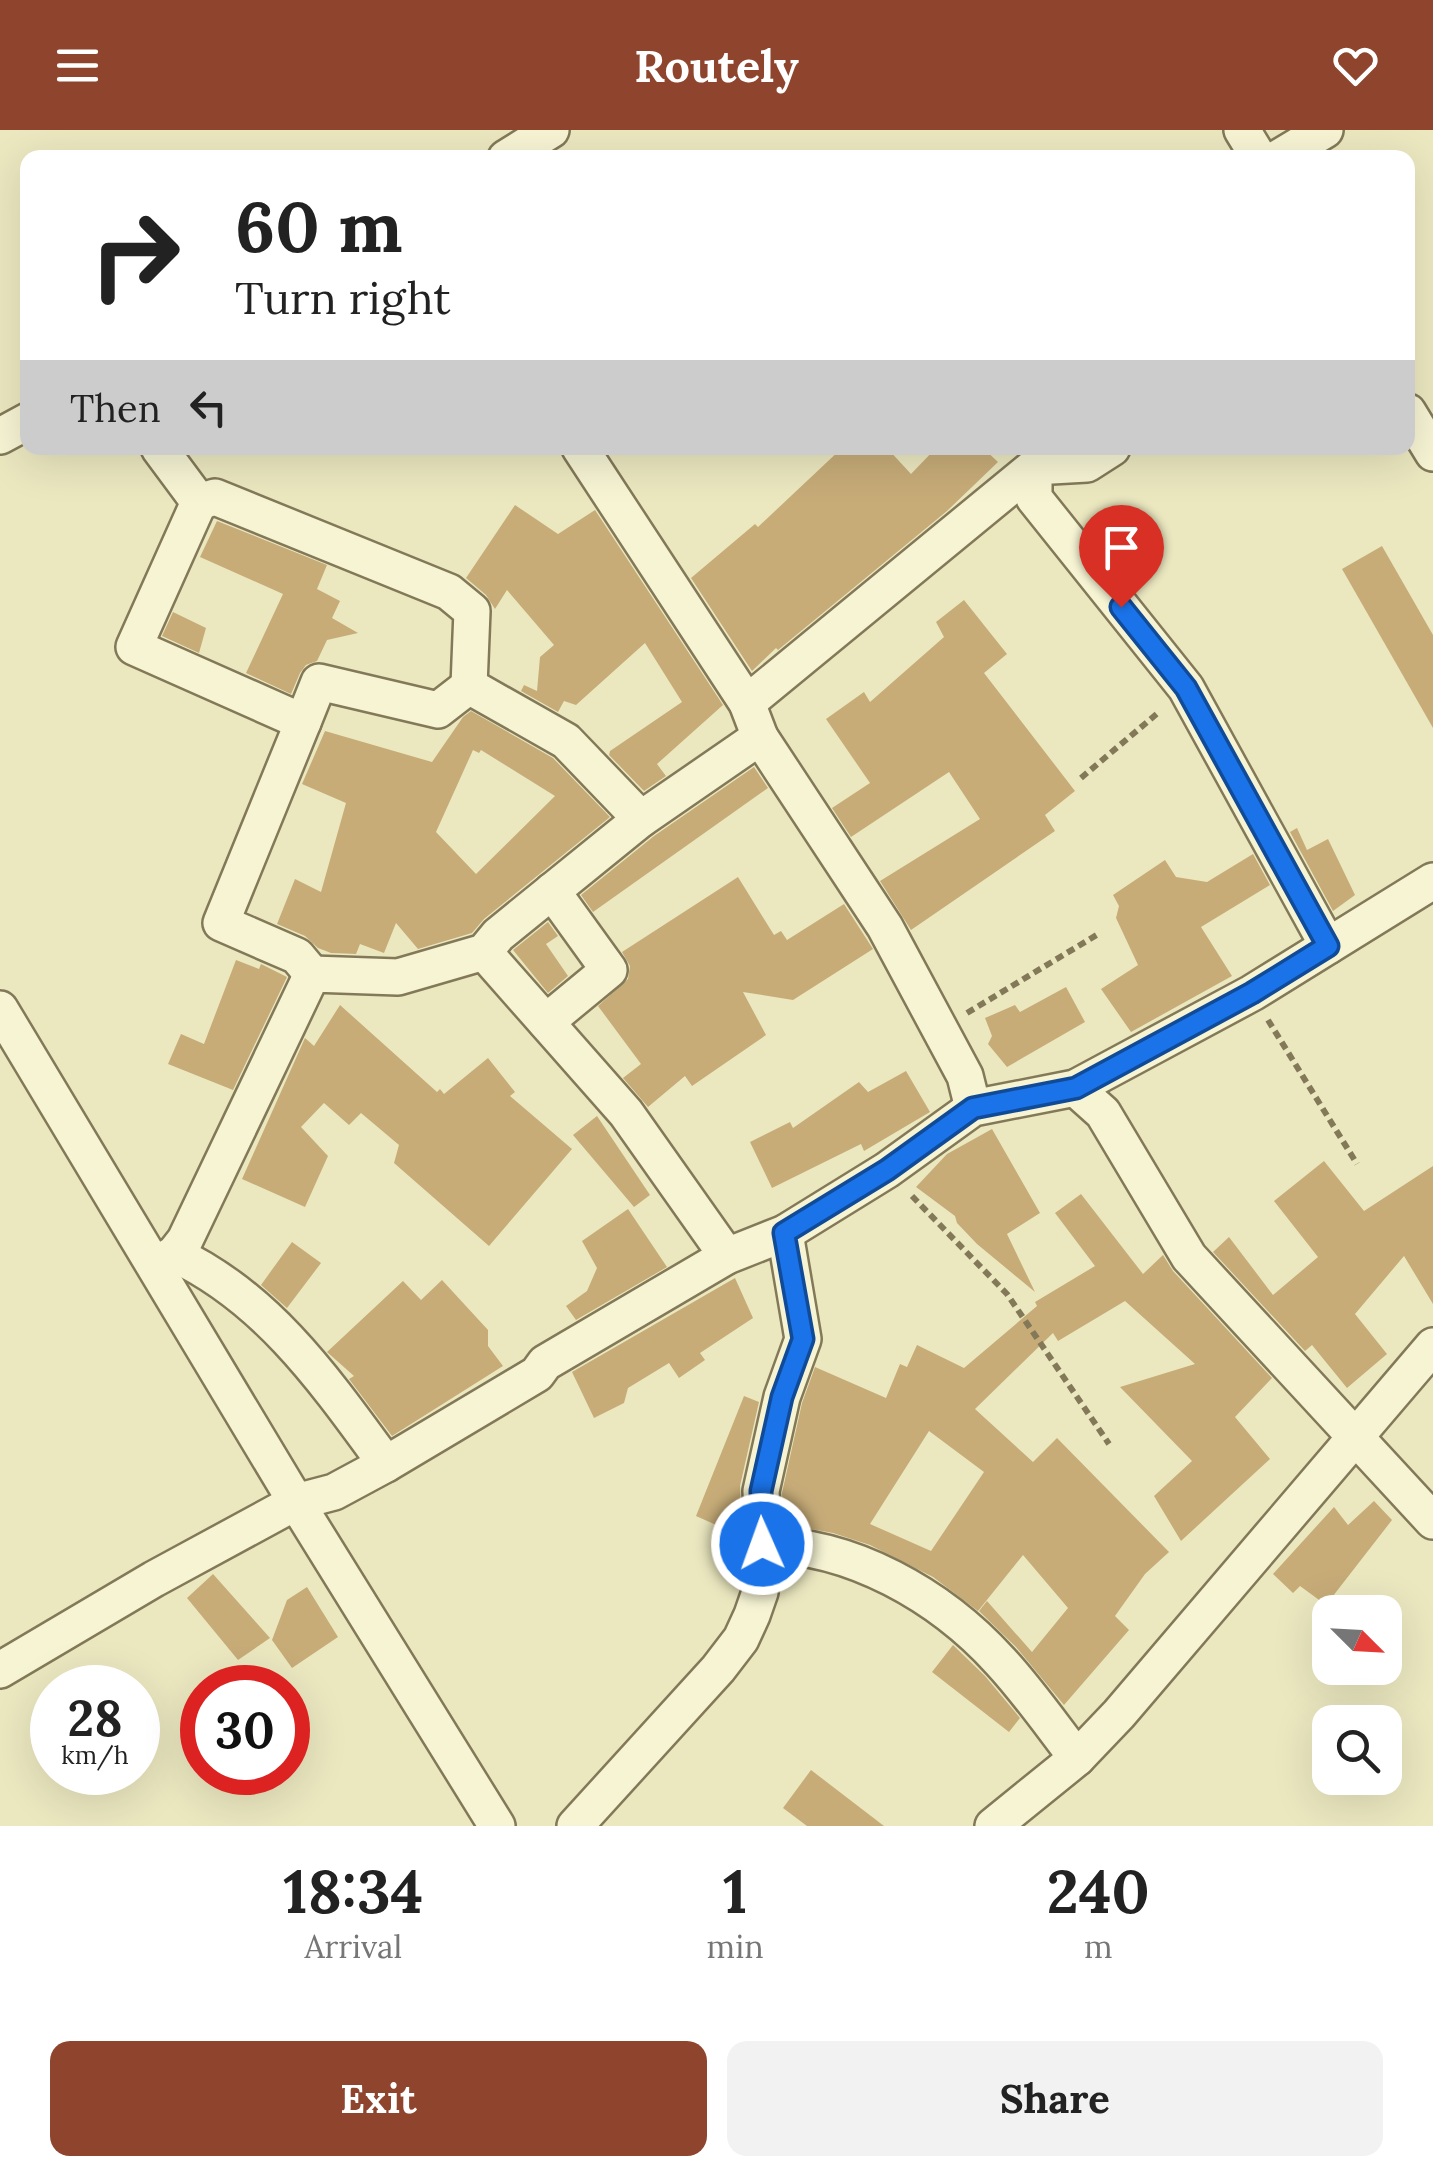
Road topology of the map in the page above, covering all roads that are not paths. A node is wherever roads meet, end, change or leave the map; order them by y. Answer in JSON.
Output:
{"nodes":[{"id":1,"x":549,"y":130,"type":"edge"},
{"id":2,"x":1325,"y":130,"type":"edge"},
{"id":3,"x":518,"y":150,"type":"edge"},
{"id":4,"x":1291,"y":150,"type":"edge"},
{"id":5,"x":1415,"y":423,"type":"edge"},
{"id":6,"x":1433,"y":453,"type":"edge"},
{"id":7,"x":164,"y":455,"type":"edge"},
{"id":8,"x":585,"y":455,"type":"edge"},
{"id":9,"x":1101,"y":455,"type":"edge"},
{"id":10,"x":1034,"y":467,"type":"junction"},
{"id":11,"x":198,"y":502,"type":"junction"},
{"id":12,"x":469,"y":686,"type":"junction"},
{"id":13,"x":746,"y":704,"type":"junction"},
{"id":14,"x":303,"y":722,"type":"junction"},
{"id":15,"x":760,"y":737,"type":"junction"},
{"id":16,"x":642,"y":819,"type":"junction"},
{"id":17,"x":1433,"y":882,"type":"edge"},
{"id":18,"x":552,"y":891,"type":"junction"},
{"id":19,"x":1328,"y":946,"type":"junction"},
{"id":20,"x":484,"y":952,"type":"junction"},
{"id":21,"x":312,"y":974,"type":"junction"},
{"id":22,"x":0,"y":1009,"type":"edge"},
{"id":23,"x":546,"y":1022,"type":"junction"},
{"id":24,"x":1076,"y":1088,"type":"junction"},
{"id":25,"x":973,"y":1108,"type":"junction"},
{"id":26,"x":784,"y":1233,"type":"junction"},
{"id":27,"x":727,"y":1256,"type":"junction"},
{"id":28,"x":164,"y":1259,"type":"junction"},
{"id":29,"x":1433,"y":1346,"type":"edge"},
{"id":30,"x":1354,"y":1439,"type":"junction"},
{"id":31,"x":386,"y":1464,"type":"junction"},
{"id":32,"x":296,"y":1502,"type":"junction"},
{"id":33,"x":1433,"y":1522,"type":"edge"},
{"id":34,"x":762,"y":1544,"type":"junction"},
{"id":35,"x":0,"y":1670,"type":"edge"},
{"id":36,"x":1078,"y":1758,"type":"junction"},
{"id":37,"x":497,"y":1826,"type":"edge"},
{"id":38,"x":576,"y":1826,"type":"edge"},
{"id":39,"x":993,"y":1826,"type":"edge"}],
"edges":[{"from":1,"to":3,"type":"street"},
{"from":2,"to":4,"type":"street"},
{"from":5,"to":6,"type":"street"},
{"from":7,"to":11,"type":"street"},
{"from":8,"to":13,"type":"street"},
{"from":9,"to":10,"type":"street"},
{"from":10,"to":13,"type":"street"},
{"from":10,"to":19,"type":"street"},
{"from":11,"to":12,"type":"street"},
{"from":11,"to":14,"type":"street"},
{"from":12,"to":14,"type":"street"},
{"from":12,"to":16,"type":"street"},
{"from":13,"to":15,"type":"street"},
{"from":14,"to":21,"type":"street"},
{"from":15,"to":16,"type":"street"},
{"from":15,"to":25,"type":"street"},
{"from":16,"to":18,"type":"street"},
{"from":17,"to":19,"type":"street"},
{"from":18,"to":20,"type":"street"},
{"from":18,"to":23,"type":"street"},
{"from":19,"to":24,"type":"street"},
{"from":20,"to":21,"type":"street"},
{"from":20,"to":23,"type":"street"},
{"from":21,"to":28,"type":"street"},
{"from":22,"to":28,"type":"street"},
{"from":23,"to":27,"type":"street"},
{"from":24,"to":25,"type":"street"},
{"from":24,"to":30,"type":"street"},
{"from":25,"to":26,"type":"street"},
{"from":26,"to":27,"type":"street"},
{"from":26,"to":34,"type":"street"},
{"from":27,"to":31,"type":"street"},
{"from":28,"to":31,"type":"street"},
{"from":28,"to":32,"type":"street"},
{"from":29,"to":30,"type":"street"},
{"from":30,"to":33,"type":"street"},
{"from":30,"to":36,"type":"street"},
{"from":31,"to":32,"type":"street"},
{"from":32,"to":35,"type":"street"},
{"from":32,"to":37,"type":"street"},
{"from":34,"to":36,"type":"street"},
{"from":34,"to":38,"type":"street"},
{"from":36,"to":39,"type":"street"}]}
